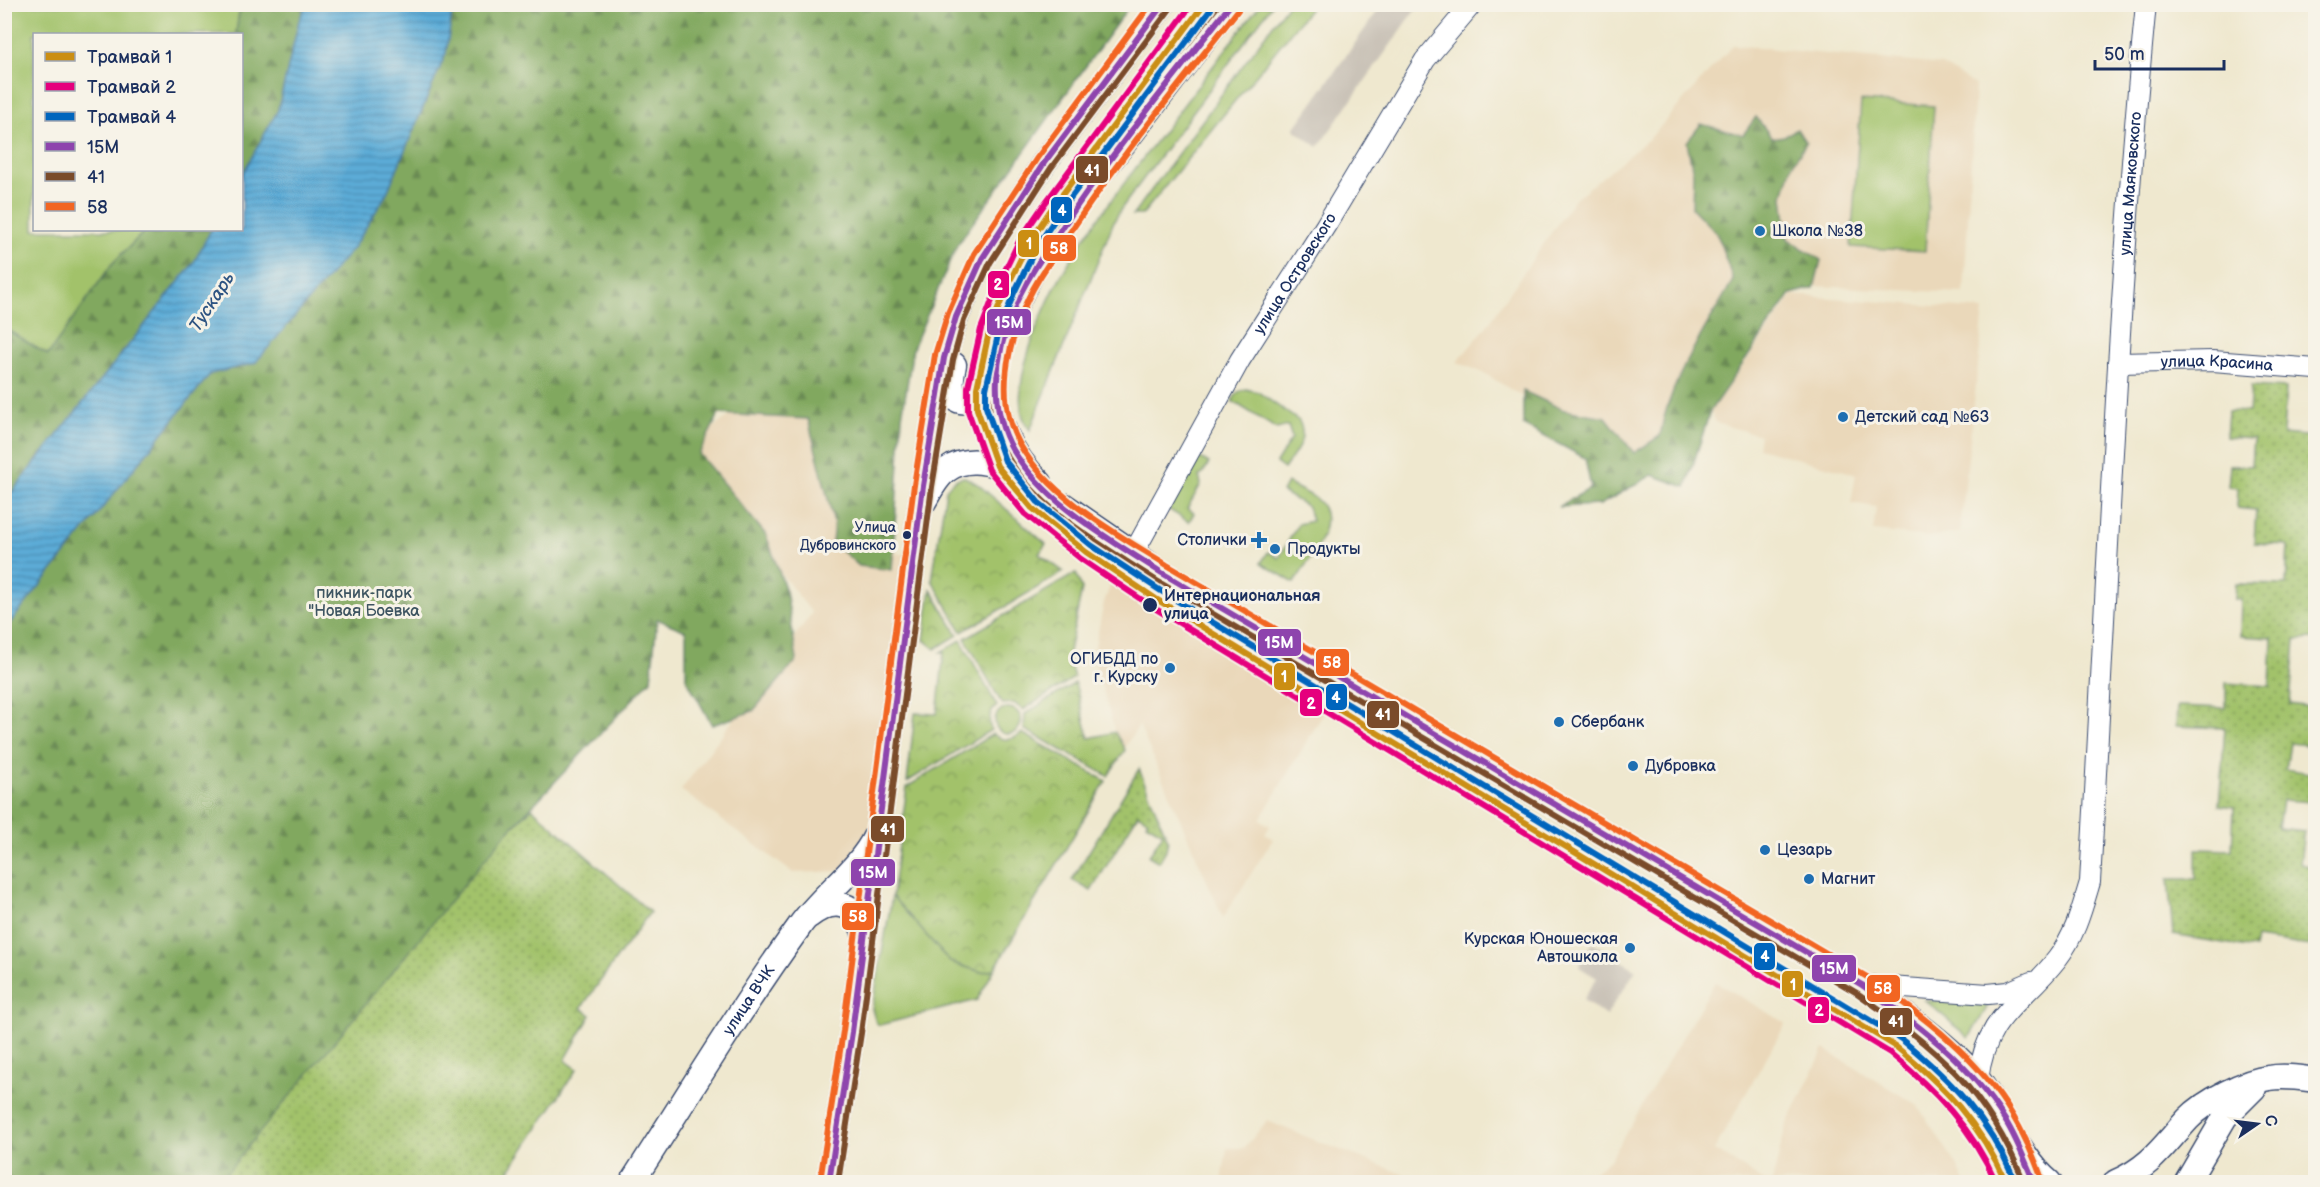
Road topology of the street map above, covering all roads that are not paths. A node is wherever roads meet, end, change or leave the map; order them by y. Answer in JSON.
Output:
{"nodes":[{"id":1,"x":1163,"y":4,"type":"edge"},
{"id":2,"x":1231,"y":4,"type":"edge"},
{"id":3,"x":1472,"y":4,"type":"edge"},
{"id":4,"x":2146,"y":4,"type":"edge"},
{"id":5,"x":982,"y":259,"type":"junction"},
{"id":6,"x":1014,"y":309,"type":"junction"},
{"id":7,"x":2118,"y":363,"type":"junction"},
{"id":8,"x":2316,"y":369,"type":"edge"},
{"id":9,"x":1063,"y":505,"type":"junction"},
{"id":10,"x":920,"y":508,"type":"junction"},
{"id":11,"x":1133,"y":554,"type":"junction"},
{"id":12,"x":878,"y":829,"type":"junction"},
{"id":13,"x":803,"y":921,"type":"junction"},
{"id":14,"x":864,"y":935,"type":"junction"},
{"id":15,"x":2041,"y":976,"type":"junction"},
{"id":16,"x":1862,"y":985,"type":"junction"},
{"id":17,"x":2278,"y":1077,"type":"junction"},
{"id":18,"x":1977,"y":1080,"type":"junction"},
{"id":19,"x":2316,"y":1080,"type":"edge"},
{"id":20,"x":2023,"y":1149,"type":"junction"},
{"id":21,"x":632,"y":1182,"type":"edge"},
{"id":22,"x":829,"y":1182,"type":"edge"},
{"id":23,"x":2034,"y":1182,"type":"edge"},
{"id":24,"x":2049,"y":1182,"type":"edge"},
{"id":25,"x":2116,"y":1182,"type":"edge"},
{"id":26,"x":2187,"y":1182,"type":"edge"}],
"edges":[{"from":1,"to":5,"type":"main road"},
{"from":2,"to":6,"type":"main road"},
{"from":3,"to":11,"type":"street","name":"улица Островского"},
{"from":4,"to":7,"type":"street","name":"улица Маяковского"},
{"from":5,"to":6,"type":"main road"},
{"from":5,"to":10,"type":"main road"},
{"from":6,"to":9,"type":"main road"},
{"from":7,"to":8,"type":"street","name":"улица Красина"},
{"from":7,"to":15,"type":"street","name":"улица Маяковского"},
{"from":9,"to":10,"type":"main road"},
{"from":9,"to":11,"type":"main road"},
{"from":10,"to":12,"type":"main road"},
{"from":11,"to":16,"type":"main road"},
{"from":12,"to":13,"type":"main road","name":"улица ВЧК"},
{"from":12,"to":14,"type":"main road"},
{"from":13,"to":14,"type":"main road"},
{"from":13,"to":21,"type":"main road","name":"улица ВЧК"},
{"from":14,"to":22,"type":"main road"},
{"from":15,"to":16,"type":"street"},
{"from":15,"to":18,"type":"street","name":"улица Маяковского"},
{"from":16,"to":18,"type":"main road"},
{"from":17,"to":19,"type":"main road"},
{"from":17,"to":25,"type":"main road"},
{"from":17,"to":26,"type":"main road"},
{"from":18,"to":20,"type":"main road"},
{"from":20,"to":23,"type":"main road"},
{"from":20,"to":24,"type":"main road"}]}
